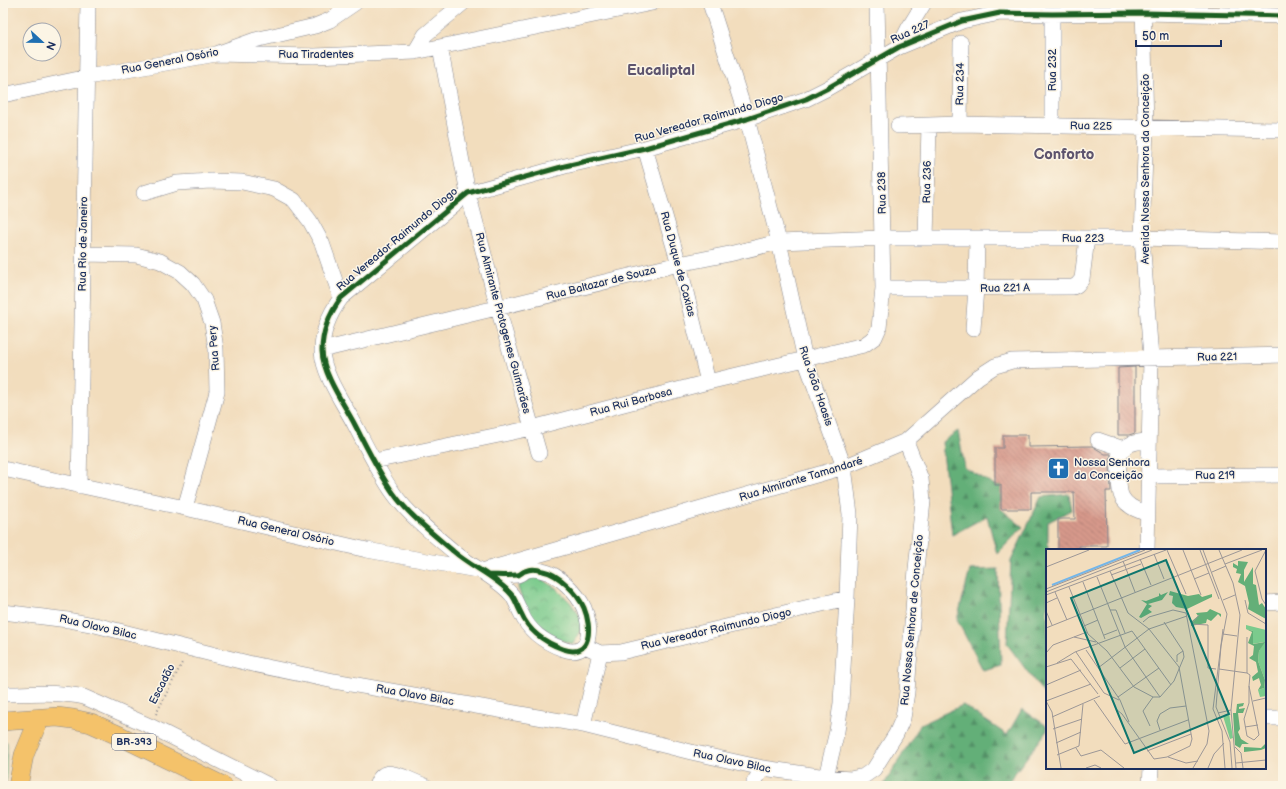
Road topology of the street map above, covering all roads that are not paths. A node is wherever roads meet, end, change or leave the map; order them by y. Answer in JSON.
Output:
{"nodes":[{"id":1,"x":88,"y":3,"type":"edge"},
{"id":2,"x":354,"y":3,"type":"edge"},
{"id":3,"x":463,"y":3,"type":"edge"},
{"id":4,"x":652,"y":3,"type":"edge"},
{"id":5,"x":710,"y":3,"type":"edge"},
{"id":6,"x":877,"y":3,"type":"edge"},
{"id":7,"x":924,"y":3,"type":"edge"},
{"id":8,"x":1000,"y":8,"type":"edge"},
{"id":9,"x":1143,"y":8,"type":"edge"},
{"id":10,"x":1052,"y":14,"type":"junction"},
{"id":11,"x":1283,"y":16,"type":"edge"},
{"id":12,"x":961,"y":43,"type":"dead end"},
{"id":13,"x":440,"y":47,"type":"junction"},
{"id":14,"x":899,"y":47,"type":"junction"},
{"id":15,"x":415,"y":52,"type":"junction"},
{"id":16,"x":216,"y":54,"type":"junction"},
{"id":17,"x":879,"y":57,"type":"junction"},
{"id":18,"x":88,"y":78,"type":"junction"},
{"id":19,"x":3,"y":95,"type":"edge"},
{"id":20,"x":747,"y":119,"type":"junction"},
{"id":21,"x":960,"y":124,"type":"junction"},
{"id":22,"x":1052,"y":125,"type":"junction"},
{"id":23,"x":898,"y":126,"type":"dead end"},
{"id":24,"x":929,"y":126,"type":"junction"},
{"id":25,"x":1146,"y":127,"type":"junction"},
{"id":26,"x":1283,"y":130,"type":"edge"},
{"id":27,"x":645,"y":148,"type":"junction"},
{"id":28,"x":468,"y":192,"type":"junction"},
{"id":29,"x":144,"y":193,"type":"dead end"},
{"id":30,"x":882,"y":238,"type":"junction"},
{"id":31,"x":926,"y":238,"type":"junction"},
{"id":32,"x":977,"y":238,"type":"junction"},
{"id":33,"x":1087,"y":238,"type":"junction"},
{"id":34,"x":1142,"y":238,"type":"junction"},
{"id":35,"x":779,"y":242,"type":"junction"},
{"id":36,"x":1283,"y":242,"type":"edge"},
{"id":37,"x":83,"y":254,"type":"junction"},
{"id":38,"x":679,"y":264,"type":"junction"},
{"id":39,"x":883,"y":288,"type":"junction"},
{"id":40,"x":976,"y":288,"type":"junction"},
{"id":41,"x":341,"y":298,"type":"junction"},
{"id":42,"x":498,"y":308,"type":"junction"},
{"id":43,"x":879,"y":328,"type":"joint"},
{"id":44,"x":973,"y":329,"type":"dead end"},
{"id":45,"x":322,"y":350,"type":"junction"},
{"id":46,"x":1283,"y":355,"type":"edge"},
{"id":47,"x":1151,"y":358,"type":"junction"},
{"id":48,"x":805,"y":359,"type":"junction"},
{"id":49,"x":708,"y":382,"type":"junction"},
{"id":50,"x":532,"y":428,"type":"junction"},
{"id":51,"x":1098,"y":440,"type":"dead end"},
{"id":52,"x":1149,"y":441,"type":"junction"},
{"id":53,"x":906,"y":442,"type":"junction"},
{"id":54,"x":1124,"y":450,"type":"junction"},
{"id":55,"x":539,"y":453,"type":"dead end"},
{"id":56,"x":374,"y":461,"type":"junction"},
{"id":57,"x":844,"y":467,"type":"junction"},
{"id":58,"x":3,"y":469,"type":"edge"},
{"id":59,"x":1283,"y":475,"type":"edge"},
{"id":60,"x":1148,"y":476,"type":"junction"},
{"id":61,"x":79,"y":486,"type":"junction"},
{"id":62,"x":185,"y":508,"type":"junction"},
{"id":63,"x":1147,"y":514,"type":"junction"},
{"id":64,"x":569,"y":546,"type":"joint"},
{"id":65,"x":1147,"y":549,"type":"edge"},
{"id":66,"x":485,"y":573,"type":"junction"},
{"id":67,"x":518,"y":575,"type":"junction"},
{"id":68,"x":512,"y":595,"type":"junction"},
{"id":69,"x":847,"y":598,"type":"junction"},
{"id":70,"x":1283,"y":602,"type":"edge"},
{"id":71,"x":1266,"y":603,"type":"edge"},
{"id":72,"x":3,"y":612,"type":"edge"},
{"id":73,"x":587,"y":641,"type":"junction"},
{"id":74,"x":600,"y":653,"type":"junction"},
{"id":75,"x":3,"y":694,"type":"edge"},
{"id":76,"x":1266,"y":718,"type":"edge"},
{"id":77,"x":1283,"y":718,"type":"edge"},
{"id":78,"x":39,"y":719,"type":"junction"},
{"id":79,"x":3,"y":721,"type":"edge"},
{"id":80,"x":582,"y":725,"type":"junction"},
{"id":81,"x":763,"y":768,"type":"junction"},
{"id":82,"x":1151,"y":769,"type":"edge"},
{"id":83,"x":826,"y":777,"type":"junction"},
{"id":84,"x":754,"y":785,"type":"edge"},
{"id":85,"x":18,"y":786,"type":"edge"},
{"id":86,"x":223,"y":786,"type":"edge"},
{"id":87,"x":270,"y":786,"type":"edge"},
{"id":88,"x":376,"y":786,"type":"edge"},
{"id":89,"x":424,"y":786,"type":"edge"},
{"id":90,"x":1150,"y":786,"type":"edge"}],
"edges":[{"from":1,"to":18,"type":"street","name":"Rua Rio de Janeiro"},
{"from":2,"to":16,"type":"street","name":"Rua General Osório"},
{"from":3,"to":15,"type":"street"},
{"from":4,"to":13,"type":"street","name":"Rua Tiradentes"},
{"from":5,"to":20,"type":"street","name":"Rua João Haasis"},
{"from":6,"to":17,"type":"street","name":"Rua 238"},
{"from":7,"to":14,"type":"street"},
{"from":8,"to":10,"type":"street","name":"Rua 227"},
{"from":8,"to":14,"type":"street","name":"Rua 227"},
{"from":9,"to":10,"type":"street","name":"Rua 227"},
{"from":9,"to":11,"type":"street","name":"Rua 227"},
{"from":9,"to":25,"type":"street","name":"Avenida Nossa Senhora da Conceição"},
{"from":10,"to":22,"type":"street","name":"Rua 232"},
{"from":12,"to":21,"type":"street","name":"Rua 234"},
{"from":13,"to":15,"type":"street","name":"Rua Tiradentes"},
{"from":13,"to":28,"type":"street","name":"Rua Almirante Protogenes Guimarães"},
{"from":14,"to":17,"type":"street","name":"Rua 227"},
{"from":15,"to":16,"type":"street","name":"Rua Tiradentes"},
{"from":16,"to":18,"type":"street","name":"Rua General Osório"},
{"from":17,"to":20,"type":"street","name":"Rua Vereador Raimundo Diogo"},
{"from":17,"to":30,"type":"street","name":"Rua 238"},
{"from":18,"to":19,"type":"street","name":"Rua General Osório"},
{"from":18,"to":37,"type":"street","name":"Rua Rio de Janeiro"},
{"from":20,"to":27,"type":"street","name":"Rua Vereador Raimundo Diogo"},
{"from":20,"to":35,"type":"street","name":"Rua João Haasis"},
{"from":21,"to":22,"type":"street","name":"Rua 225"},
{"from":21,"to":24,"type":"street","name":"Rua 225"},
{"from":22,"to":25,"type":"street","name":"Rua 225"},
{"from":23,"to":24,"type":"street","name":"Rua 225"},
{"from":24,"to":31,"type":"street","name":"Rua 236"},
{"from":25,"to":26,"type":"street","name":"Rua 225"},
{"from":25,"to":34,"type":"street","name":"Avenida Nossa Senhora da Conceição"},
{"from":27,"to":28,"type":"street","name":"Rua Vereador Raimundo Diogo"},
{"from":27,"to":38,"type":"street","name":"Rua Duque de Caxias"},
{"from":28,"to":41,"type":"street","name":"Rua Vereador Raimundo Diogo"},
{"from":28,"to":42,"type":"street","name":"Rua Almirante Protogenes Guimarães"},
{"from":29,"to":41,"type":"street"},
{"from":30,"to":31,"type":"street","name":"Rua 223"},
{"from":30,"to":35,"type":"street","name":"Rua Baltazar de Souza"},
{"from":30,"to":39,"type":"street","name":"Rua 238"},
{"from":31,"to":32,"type":"street","name":"Rua 223"},
{"from":32,"to":33,"type":"street","name":"Rua 223"},
{"from":32,"to":40,"type":"street"},
{"from":33,"to":34,"type":"street","name":"Rua 223"},
{"from":33,"to":40,"type":"street","name":"Rua 221 A"},
{"from":34,"to":36,"type":"street","name":"Rua 223"},
{"from":34,"to":47,"type":"street","name":"Avenida Nossa Senhora da Conceição"},
{"from":35,"to":38,"type":"street","name":"Rua Baltazar de Souza"},
{"from":35,"to":48,"type":"street","name":"Rua João Haasis"},
{"from":37,"to":61,"type":"street","name":"Rua Rio de Janeiro"},
{"from":37,"to":62,"type":"street","name":"Rua Pery"},
{"from":38,"to":42,"type":"street","name":"Rua Baltazar de Souza"},
{"from":38,"to":49,"type":"street","name":"Rua Duque de Caxias"},
{"from":39,"to":40,"type":"street","name":"Rua 221 A"},
{"from":39,"to":43,"type":"street","name":"Rua 238"},
{"from":40,"to":44,"type":"street"},
{"from":41,"to":45,"type":"street","name":"Rua Vereador Raimundo Diogo"},
{"from":42,"to":45,"type":"street","name":"Rua Baltazar de Souza"},
{"from":42,"to":50,"type":"street","name":"Rua Almirante Protogenes Guimarães"},
{"from":43,"to":48,"type":"street","name":"Rua Rui Barbosa"},
{"from":45,"to":56,"type":"street","name":"Rua Vereador Raimundo Diogo"},
{"from":46,"to":47,"type":"street","name":"Rua 221"},
{"from":47,"to":52,"type":"street","name":"Avenida Nossa Senhora da Conceição"},
{"from":47,"to":53,"type":"street","name":"Rua Almirante Tamandaré"},
{"from":48,"to":49,"type":"street","name":"Rua Rui Barbosa"},
{"from":48,"to":57,"type":"street","name":"Rua João Haasis"},
{"from":49,"to":50,"type":"street","name":"Rua Rui Barbosa"},
{"from":50,"to":55,"type":"street","name":"Rua Almirante Protogenes Guimarães"},
{"from":50,"to":56,"type":"street","name":"Rua Rui Barbosa"},
{"from":51,"to":54,"type":"street"},
{"from":52,"to":54,"type":"street"},
{"from":52,"to":60,"type":"street","name":"Avenida Nossa Senhora da Conceição"},
{"from":53,"to":57,"type":"street","name":"Rua Almirante Tamandaré"},
{"from":53,"to":83,"type":"street","name":"Rua Nossa Senhora de Conceição"},
{"from":54,"to":63,"type":"street"},
{"from":56,"to":66,"type":"street","name":"Rua Vereador Raimundo Diogo"},
{"from":57,"to":64,"type":"street","name":"Rua Almirante Tamandaré"},
{"from":57,"to":69,"type":"street","name":"Rua João Haasis"},
{"from":58,"to":61,"type":"street","name":"Rua General Osório"},
{"from":59,"to":60,"type":"street","name":"Rua 219"},
{"from":60,"to":63,"type":"street","name":"Avenida Nossa Senhora da Conceição"},
{"from":61,"to":62,"type":"street","name":"Rua General Osório"},
{"from":62,"to":66,"type":"street","name":"Rua General Osório"},
{"from":63,"to":65,"type":"street","name":"Avenida Nossa Senhora da Conceição"},
{"from":64,"to":66,"type":"street","name":"Rua General Osório"},
{"from":66,"to":67,"type":"street"},
{"from":66,"to":68,"type":"street","name":"Rua Vereador Raimundo Diogo"},
{"from":67,"to":68,"type":"street"},
{"from":67,"to":73,"type":"street"},
{"from":68,"to":73,"type":"street","name":"Rua Vereador Raimundo Diogo"},
{"from":69,"to":74,"type":"street","name":"Rua Vereador Raimundo Diogo"},
{"from":69,"to":83,"type":"street","name":"Rua João Haasis"},
{"from":70,"to":71,"type":"street"},
{"from":72,"to":80,"type":"street","name":"Rua Olavo Bilac"},
{"from":73,"to":74,"type":"street","name":"Rua Vereador Raimundo Diogo"},
{"from":74,"to":80,"type":"street"},
{"from":75,"to":87,"type":"street"},
{"from":76,"to":77,"type":"street"},
{"from":78,"to":79,"type":"main road","number":"BR-393"},
{"from":78,"to":85,"type":"main road"},
{"from":78,"to":86,"type":"main road","number":"BR-393"},
{"from":80,"to":81,"type":"street","name":"Rua Olavo Bilac"},
{"from":81,"to":83,"type":"street","name":"Rua Olavo Bilac"},
{"from":81,"to":84,"type":"street"},
{"from":82,"to":90,"type":"street"},
{"from":88,"to":89,"type":"street"}]}
